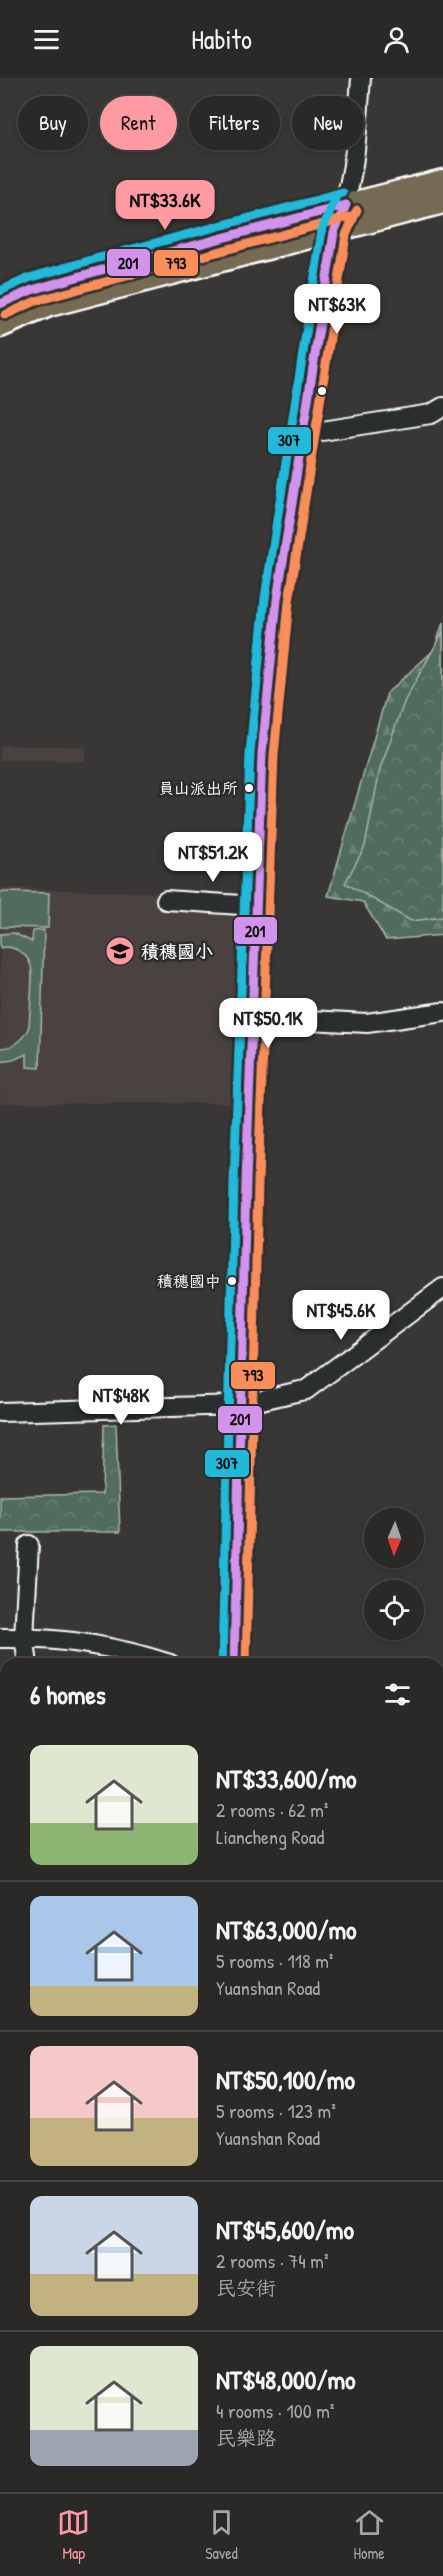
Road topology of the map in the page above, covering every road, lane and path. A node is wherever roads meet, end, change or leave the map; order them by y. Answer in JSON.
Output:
{"nodes":[{"id":1,"x":361,"y":78,"type":"edge"},
{"id":2,"x":443,"y":182,"type":"edge"},
{"id":3,"x":443,"y":202,"type":"edge"},
{"id":4,"x":346,"y":205,"type":"junction"},
{"id":5,"x":334,"y":232,"type":"junction"},
{"id":6,"x":0,"y":304,"type":"edge"},
{"id":7,"x":0,"y":326,"type":"edge"},
{"id":8,"x":443,"y":407,"type":"edge"},
{"id":9,"x":303,"y":434,"type":"junction"},
{"id":10,"x":166,"y":900,"type":"dead end"},
{"id":11,"x":255,"y":906,"type":"junction"},
{"id":12,"x":443,"y":1012,"type":"edge"},
{"id":13,"x":251,"y":1017,"type":"junction"},
{"id":14,"x":443,"y":1288,"type":"edge"},
{"id":15,"x":240,"y":1405,"type":"junction"},
{"id":16,"x":0,"y":1412,"type":"edge"},
{"id":17,"x":29,"y":1545,"type":"dead end"},
{"id":18,"x":24,"y":1637,"type":"junction"},
{"id":19,"x":0,"y":1638,"type":"edge"},
{"id":20,"x":27,"y":1658,"type":"edge"},
{"id":21,"x":151,"y":1658,"type":"edge"},
{"id":22,"x":234,"y":1658,"type":"edge"}],
"edges":[{"from":1,"to":4,"type":"street"},
{"from":2,"to":4,"type":"main road"},
{"from":3,"to":5,"type":"main road"},
{"from":4,"to":5,"type":"street"},
{"from":4,"to":6,"type":"main road"},
{"from":5,"to":7,"type":"main road"},
{"from":5,"to":9,"type":"street"},
{"from":8,"to":9,"type":"street"},
{"from":9,"to":11,"type":"street"},
{"from":10,"to":11,"type":"street"},
{"from":11,"to":13,"type":"street"},
{"from":12,"to":13,"type":"street"},
{"from":13,"to":15,"type":"street"},
{"from":14,"to":15,"type":"street"},
{"from":15,"to":16,"type":"street"},
{"from":15,"to":22,"type":"street"},
{"from":17,"to":18,"type":"street"},
{"from":18,"to":19,"type":"street"},
{"from":18,"to":20,"type":"street"},
{"from":18,"to":21,"type":"street"}]}
